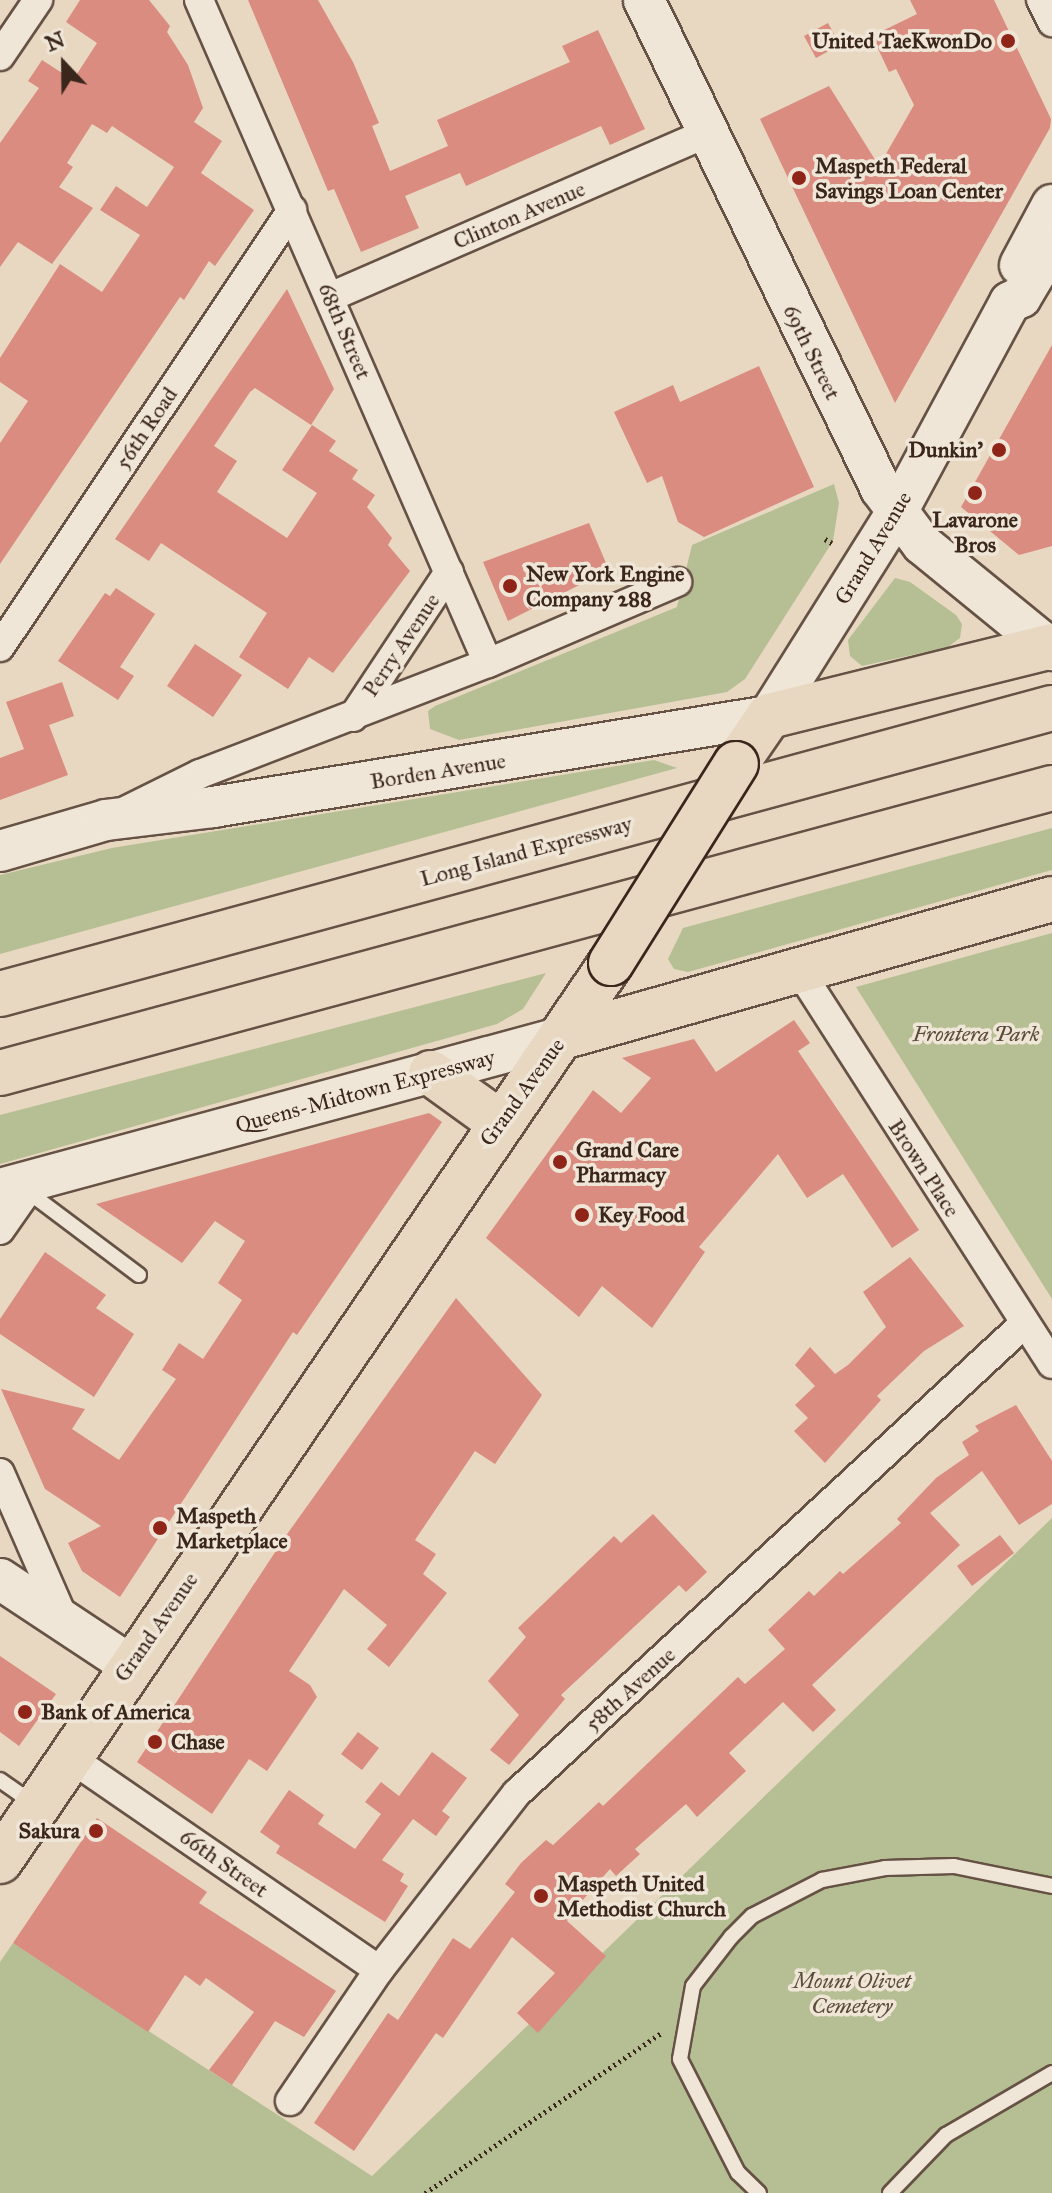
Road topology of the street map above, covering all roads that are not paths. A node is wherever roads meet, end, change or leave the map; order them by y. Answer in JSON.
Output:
{"nodes":[{"id":1,"x":38,"y":0,"type":"edge"},
{"id":2,"x":199,"y":0,"type":"edge"},
{"id":3,"x":644,"y":0,"type":"edge"},
{"id":4,"x":1041,"y":0,"type":"edge"},
{"id":5,"x":1052,"y":22,"type":"edge"},
{"id":6,"x":0,"y":56,"type":"edge"},
{"id":7,"x":708,"y":133,"type":"junction"},
{"id":8,"x":1052,"y":205,"type":"edge"},
{"id":9,"x":292,"y":210,"type":"junction"},
{"id":10,"x":1052,"y":245,"type":"edge"},
{"id":11,"x":330,"y":297,"type":"junction"},
{"id":12,"x":1010,"y":302,"type":"junction"},
{"id":13,"x":897,"y":512,"type":"junction"},
{"id":14,"x":449,"y":572,"type":"junction"},
{"id":15,"x":677,"y":582,"type":"dead end"},
{"id":16,"x":0,"y":647,"type":"edge"},
{"id":17,"x":1051,"y":648,"type":"edge"},
{"id":18,"x":488,"y":663,"type":"junction"},
{"id":19,"x":1052,"y":708,"type":"edge"},
{"id":20,"x":769,"y":716,"type":"junction"},
{"id":21,"x":353,"y":717,"type":"junction"},
{"id":22,"x":1052,"y":788,"type":"edge"},
{"id":23,"x":106,"y":820,"type":"junction"},
{"id":24,"x":0,"y":851,"type":"edge"},
{"id":25,"x":1052,"y":899,"type":"edge"},
{"id":26,"x":799,"y":970,"type":"junction"},
{"id":27,"x":0,"y":994,"type":"edge"},
{"id":28,"x":562,"y":1037,"type":"junction"},
{"id":29,"x":0,"y":1073,"type":"edge"},
{"id":30,"x":431,"y":1073,"type":"junction"},
{"id":31,"x":499,"y":1122,"type":"junction"},
{"id":32,"x":21,"y":1187,"type":"edge"},
{"id":33,"x":0,"y":1230,"type":"edge"},
{"id":34,"x":139,"y":1275,"type":"dead end"},
{"id":35,"x":1024,"y":1324,"type":"junction"},
{"id":36,"x":1052,"y":1364,"type":"edge"},
{"id":37,"x":0,"y":1473,"type":"edge"},
{"id":38,"x":0,"y":1580,"type":"edge"},
{"id":39,"x":66,"y":1623,"type":"junction"},
{"id":40,"x":130,"y":1665,"type":"junction"},
{"id":41,"x":69,"y":1757,"type":"junction"},
{"id":42,"x":0,"y":1780,"type":"edge"},
{"id":43,"x":37,"y":1805,"type":"junction"},
{"id":44,"x":0,"y":1861,"type":"edge"},
{"id":45,"x":1052,"y":1886,"type":"edge"},
{"id":46,"x":379,"y":1970,"type":"junction"},
{"id":47,"x":1052,"y":2073,"type":"edge"},
{"id":48,"x":290,"y":2101,"type":"dead end"},
{"id":49,"x":759,"y":2193,"type":"edge"},
{"id":50,"x":890,"y":2193,"type":"edge"}],
"edges":[{"from":1,"to":6,"type":"street"},
{"from":2,"to":9,"type":"street","name":"68th Street"},
{"from":3,"to":7,"type":"main road","name":"69th Street"},
{"from":4,"to":5,"type":"street"},
{"from":7,"to":11,"type":"street","name":"Clinton Avenue"},
{"from":7,"to":13,"type":"main road","name":"69th Street"},
{"from":8,"to":12,"type":"main road","name":"Grand Avenue"},
{"from":9,"to":11,"type":"street","name":"68th Street"},
{"from":9,"to":16,"type":"street","name":"56th Road"},
{"from":10,"to":12,"type":"main road","name":"Grand Avenue"},
{"from":11,"to":14,"type":"street","name":"68th Street"},
{"from":12,"to":13,"type":"main road","name":"Grand Avenue"},
{"from":13,"to":17,"type":"main road","name":"69th Street"},
{"from":13,"to":20,"type":"main road","name":"Grand Avenue"},
{"from":14,"to":18,"type":"street","name":"68th Street"},
{"from":14,"to":21,"type":"street","name":"Perry Avenue"},
{"from":15,"to":18,"type":"street","name":"Borden Avenue"},
{"from":17,"to":20,"type":"main road"},
{"from":18,"to":21,"type":"street","name":"Borden Avenue"},
{"from":19,"to":27,"type":"main road","name":"Long Island Expressway"},
{"from":20,"to":23,"type":"main road","name":"Borden Avenue"},
{"from":20,"to":28,"type":"main road","name":"Grand Avenue","bridge":true},
{"from":21,"to":23,"type":"street","name":"Borden Avenue"},
{"from":22,"to":29,"type":"main road"},
{"from":23,"to":24,"type":"main road","name":"Borden Avenue"},
{"from":25,"to":26,"type":"main road","name":"Queens-Midtown Expressway"},
{"from":26,"to":28,"type":"main road","name":"Queens-Midtown Expressway"},
{"from":26,"to":35,"type":"street","name":"Brown Place"},
{"from":28,"to":30,"type":"main road","name":"Queens-Midtown Expressway"},
{"from":28,"to":31,"type":"main road","name":"Grand Avenue"},
{"from":30,"to":31,"type":"main road"},
{"from":30,"to":32,"type":"main road","name":"Queens-Midtown Expressway"},
{"from":31,"to":40,"type":"main road","name":"Grand Avenue"},
{"from":32,"to":33,"type":"street"},
{"from":32,"to":34,"type":"lane"},
{"from":35,"to":36,"type":"street","name":"Brown Place"},
{"from":35,"to":46,"type":"street","name":"58th Avenue"},
{"from":37,"to":39,"type":"street"},
{"from":38,"to":39,"type":"main road"},
{"from":39,"to":40,"type":"main road"},
{"from":40,"to":41,"type":"main road","name":"Grand Avenue"},
{"from":41,"to":43,"type":"main road","name":"Grand Avenue"},
{"from":41,"to":46,"type":"street","name":"66th Street"},
{"from":42,"to":43,"type":"lane"},
{"from":43,"to":44,"type":"main road","name":"Grand Avenue"},
{"from":45,"to":49,"type":"lane"},
{"from":46,"to":48,"type":"street","name":"58th Avenue"},
{"from":47,"to":50,"type":"lane"}]}
